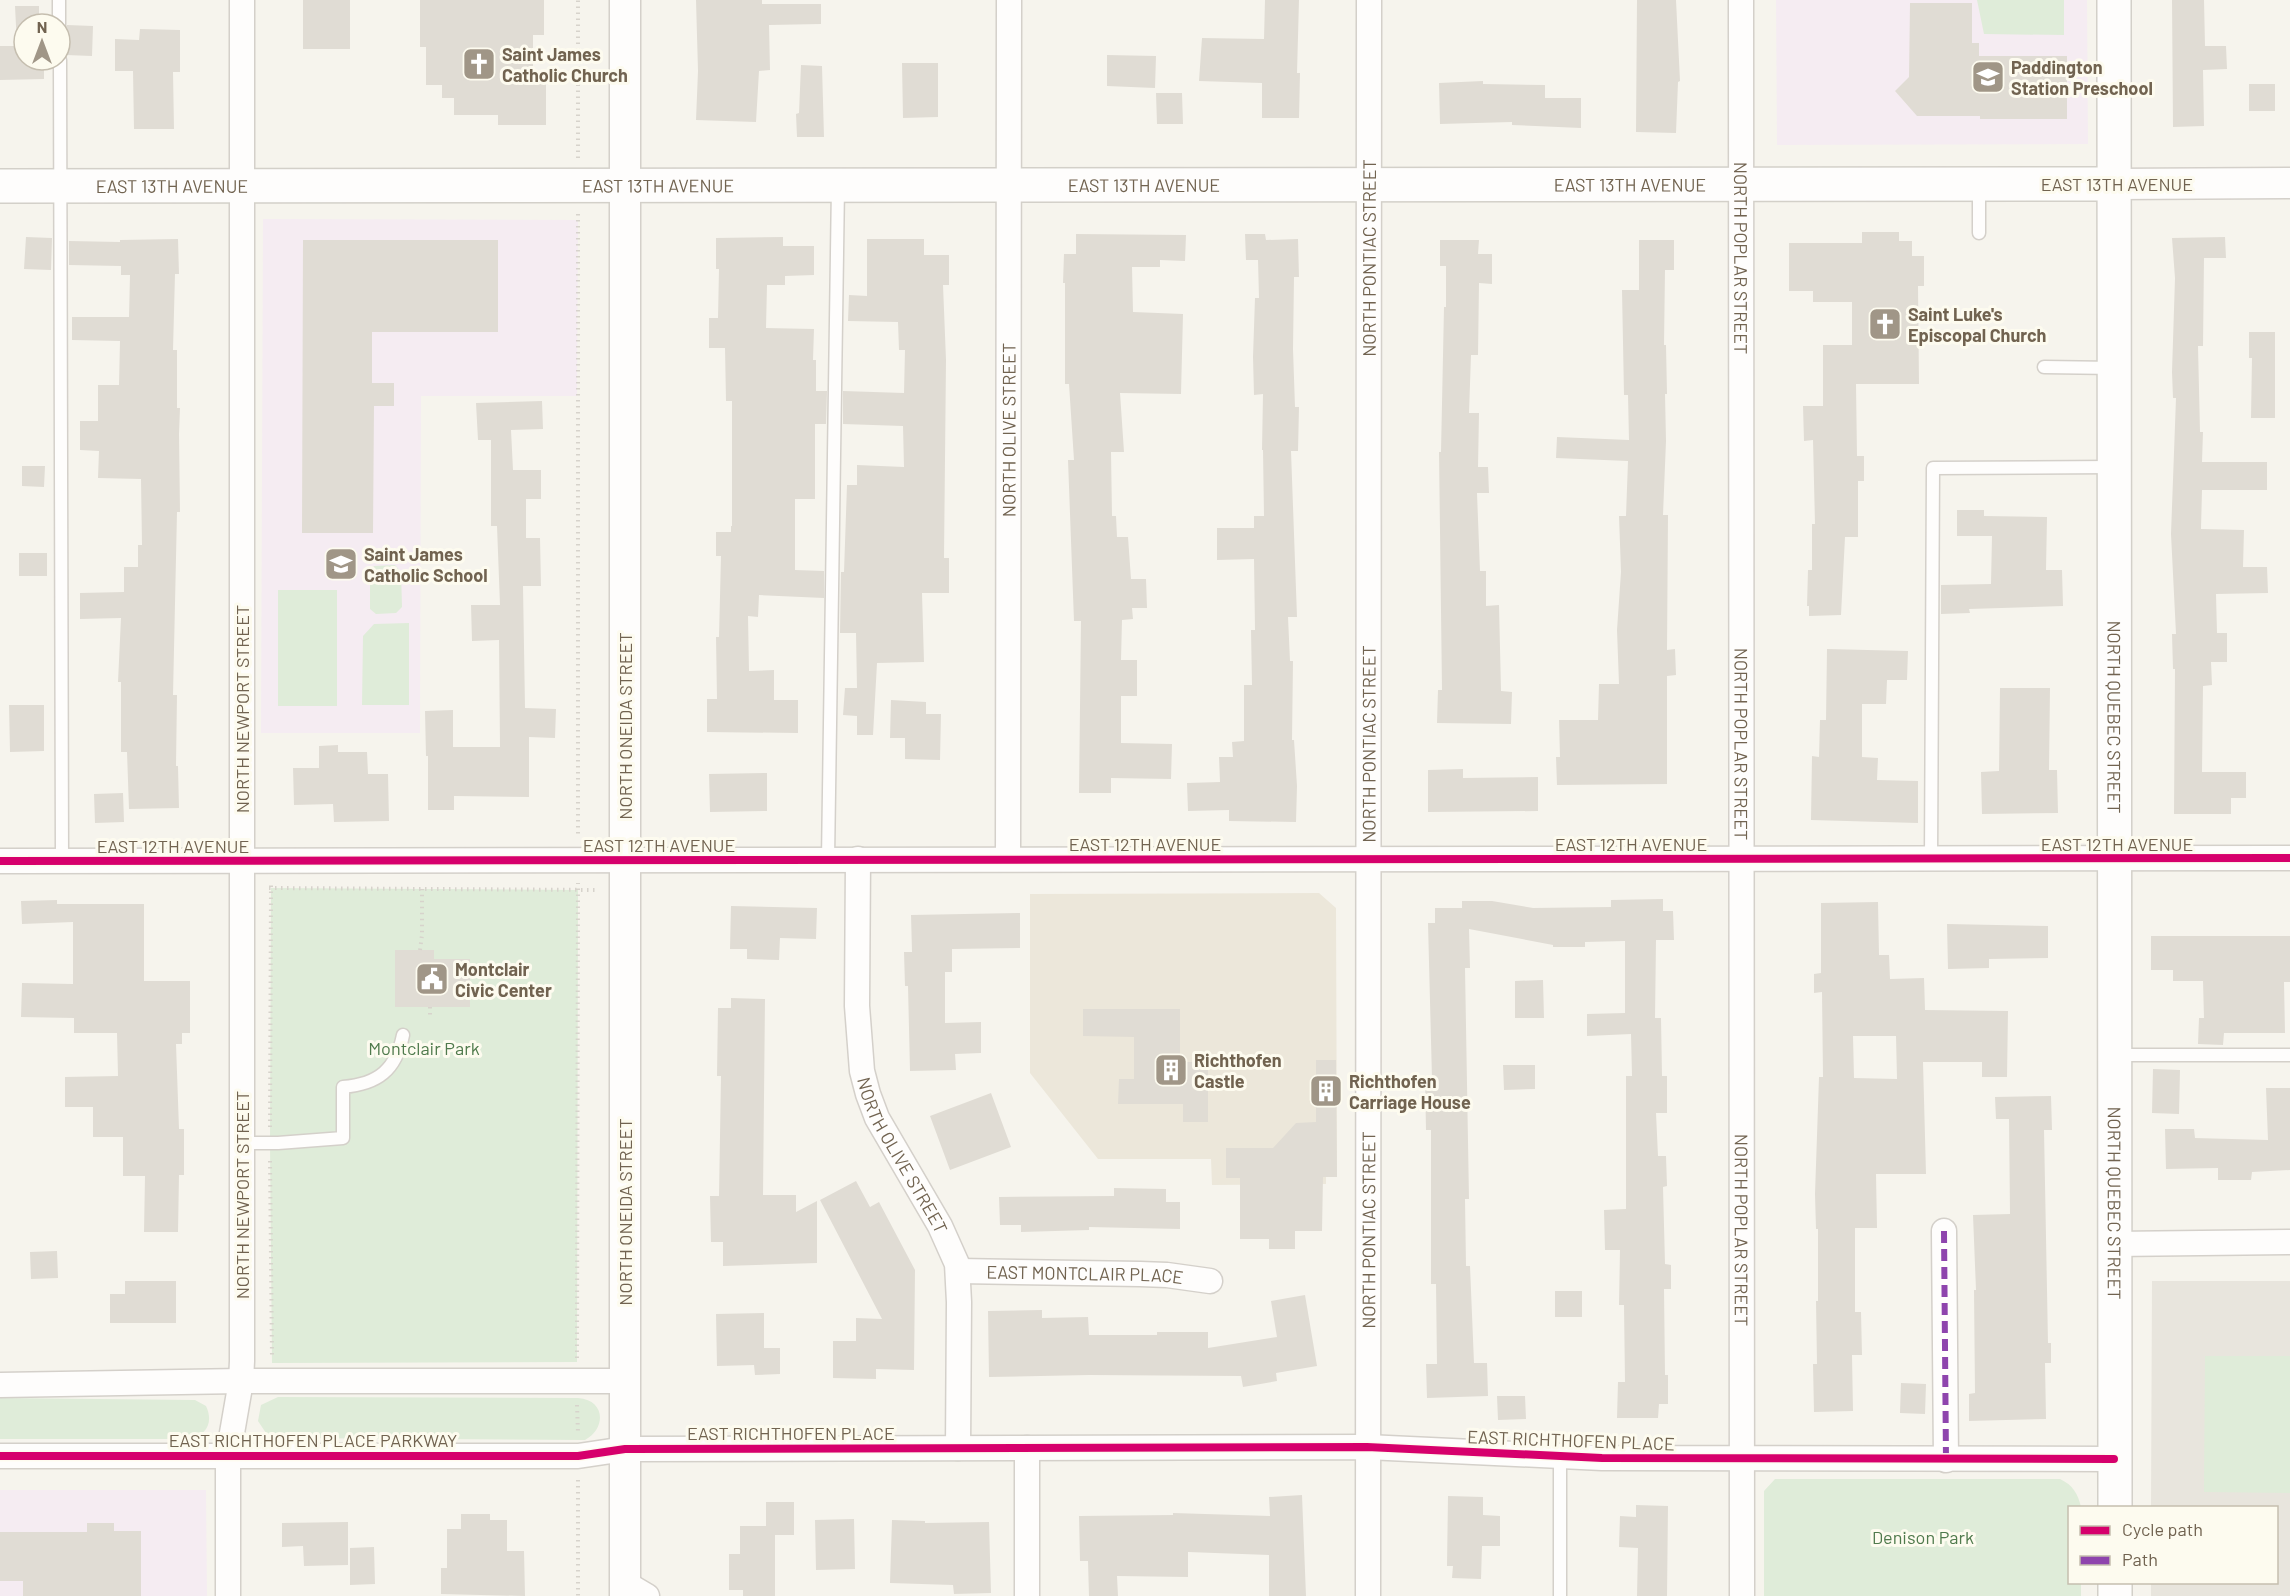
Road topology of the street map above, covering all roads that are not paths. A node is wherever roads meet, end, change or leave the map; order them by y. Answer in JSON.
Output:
{"nodes":[{"id":1,"x":242,"y":0,"type":"edge"},
{"id":2,"x":625,"y":0,"type":"edge"},
{"id":3,"x":1009,"y":0,"type":"edge"},
{"id":4,"x":1369,"y":0,"type":"edge"},
{"id":5,"x":1741,"y":0,"type":"edge"},
{"id":6,"x":2114,"y":0,"type":"edge"},
{"id":7,"x":60,"y":72,"type":"edge"},
{"id":8,"x":2290,"y":183,"type":"edge"},
{"id":9,"x":2114,"y":184,"type":"junction"},
{"id":10,"x":60,"y":185,"type":"junction"},
{"id":11,"x":242,"y":185,"type":"junction"},
{"id":12,"x":1009,"y":185,"type":"junction"},
{"id":13,"x":1741,"y":185,"type":"junction"},
{"id":14,"x":1979,"y":185,"type":"junction"},
{"id":15,"x":0,"y":186,"type":"edge"},
{"id":16,"x":625,"y":186,"type":"junction"},
{"id":17,"x":838,"y":186,"type":"junction"},
{"id":18,"x":1370,"y":186,"type":"junction"},
{"id":19,"x":1979,"y":234,"type":"dead end"},
{"id":20,"x":2044,"y":367,"type":"dead end"},
{"id":21,"x":2115,"y":368,"type":"junction"},
{"id":22,"x":2115,"y":467,"type":"junction"},
{"id":23,"x":1370,"y":858,"type":"junction"},
{"id":24,"x":2114,"y":858,"type":"junction"},
{"id":25,"x":2290,"y":858,"type":"edge"},
{"id":26,"x":828,"y":859,"type":"junction"},
{"id":27,"x":858,"y":859,"type":"junction"},
{"id":28,"x":1008,"y":859,"type":"junction"},
{"id":29,"x":1931,"y":859,"type":"junction"},
{"id":30,"x":242,"y":860,"type":"junction"},
{"id":31,"x":626,"y":860,"type":"junction"},
{"id":32,"x":1742,"y":860,"type":"junction"},
{"id":33,"x":0,"y":861,"type":"edge"},
{"id":34,"x":63,"y":861,"type":"junction"},
{"id":35,"x":403,"y":1035,"type":"dead end"},
{"id":36,"x":2114,"y":1055,"type":"junction"},
{"id":37,"x":2290,"y":1055,"type":"edge"},
{"id":38,"x":242,"y":1143,"type":"junction"},
{"id":39,"x":1944,"y":1231,"type":"dead end"},
{"id":40,"x":2290,"y":1242,"type":"edge"},
{"id":41,"x":2114,"y":1244,"type":"junction"},
{"id":42,"x":959,"y":1271,"type":"junction"},
{"id":43,"x":1210,"y":1281,"type":"dead end"},
{"id":44,"x":241,"y":1381,"type":"junction"},
{"id":45,"x":625,"y":1381,"type":"junction"},
{"id":46,"x":0,"y":1385,"type":"edge"},
{"id":47,"x":1367,"y":1447,"type":"junction"},
{"id":48,"x":958,"y":1448,"type":"junction"},
{"id":49,"x":1027,"y":1448,"type":"junction"},
{"id":50,"x":625,"y":1449,"type":"junction"},
{"id":51,"x":0,"y":1456,"type":"edge"},
{"id":52,"x":228,"y":1456,"type":"junction"},
{"id":53,"x":1560,"y":1457,"type":"junction"},
{"id":54,"x":1741,"y":1458,"type":"junction"},
{"id":55,"x":2114,"y":1459,"type":"junction"},
{"id":56,"x":1946,"y":1460,"type":"junction"},
{"id":57,"x":2115,"y":1506,"type":"edge"},
{"id":58,"x":632,"y":1592,"type":"edge"},
{"id":59,"x":228,"y":1596,"type":"edge"},
{"id":60,"x":1027,"y":1596,"type":"edge"},
{"id":61,"x":1368,"y":1596,"type":"edge"},
{"id":62,"x":1560,"y":1596,"type":"edge"},
{"id":63,"x":1742,"y":1596,"type":"edge"}],
"edges":[{"from":1,"to":11,"type":"street","name":"NORTH NEWPORT STREET"},
{"from":2,"to":16,"type":"street","name":"NORTH ONEIDA STREET"},
{"from":3,"to":12,"type":"street","name":"NORTH OLIVE STREET"},
{"from":4,"to":18,"type":"street","name":"NORTH PONTIAC STREET"},
{"from":5,"to":13,"type":"street","name":"NORTH POPLAR STREET"},
{"from":6,"to":9,"type":"main road","name":"NORTH QUEBEC STREET"},
{"from":7,"to":10,"type":"lane"},
{"from":8,"to":9,"type":"street","name":"EAST 13TH AVENUE"},
{"from":9,"to":14,"type":"main road","name":"EAST 13TH AVENUE"},
{"from":9,"to":21,"type":"main road","name":"NORTH QUEBEC STREET"},
{"from":10,"to":11,"type":"main road","name":"EAST 13TH AVENUE"},
{"from":10,"to":15,"type":"main road","name":"EAST 13TH AVENUE"},
{"from":10,"to":34,"type":"lane"},
{"from":11,"to":16,"type":"main road","name":"EAST 13TH AVENUE"},
{"from":11,"to":30,"type":"street","name":"NORTH NEWPORT STREET"},
{"from":12,"to":17,"type":"main road","name":"EAST 13TH AVENUE"},
{"from":12,"to":18,"type":"main road","name":"EAST 13TH AVENUE"},
{"from":12,"to":28,"type":"street","name":"NORTH OLIVE STREET"},
{"from":13,"to":14,"type":"main road","name":"EAST 13TH AVENUE"},
{"from":13,"to":18,"type":"main road","name":"EAST 13TH AVENUE"},
{"from":13,"to":32,"type":"street","name":"NORTH POPLAR STREET"},
{"from":14,"to":19,"type":"lane"},
{"from":16,"to":17,"type":"main road","name":"EAST 13TH AVENUE"},
{"from":16,"to":31,"type":"street","name":"NORTH ONEIDA STREET"},
{"from":17,"to":26,"type":"lane"},
{"from":18,"to":23,"type":"street","name":"NORTH PONTIAC STREET"},
{"from":20,"to":21,"type":"lane"},
{"from":21,"to":22,"type":"main road","name":"NORTH QUEBEC STREET"},
{"from":22,"to":24,"type":"main road","name":"NORTH QUEBEC STREET"},
{"from":22,"to":29,"type":"lane"},
{"from":23,"to":28,"type":"street","name":"EAST 12TH AVENUE"},
{"from":23,"to":32,"type":"street","name":"EAST 12TH AVENUE"},
{"from":23,"to":47,"type":"street","name":"NORTH PONTIAC STREET"},
{"from":24,"to":25,"type":"street","name":"EAST 12TH AVENUE"},
{"from":24,"to":29,"type":"street","name":"EAST 12TH AVENUE"},
{"from":24,"to":36,"type":"main road","name":"NORTH QUEBEC STREET"},
{"from":26,"to":27,"type":"street","name":"EAST 12TH AVENUE"},
{"from":26,"to":31,"type":"street","name":"EAST 12TH AVENUE"},
{"from":27,"to":28,"type":"street","name":"EAST 12TH AVENUE"},
{"from":27,"to":42,"type":"street","name":"NORTH OLIVE STREET"},
{"from":29,"to":32,"type":"street","name":"EAST 12TH AVENUE"},
{"from":30,"to":31,"type":"street","name":"EAST 12TH AVENUE"},
{"from":30,"to":34,"type":"street","name":"EAST 12TH AVENUE"},
{"from":30,"to":38,"type":"street","name":"NORTH NEWPORT STREET"},
{"from":31,"to":45,"type":"street","name":"NORTH ONEIDA STREET"},
{"from":32,"to":54,"type":"street","name":"NORTH POPLAR STREET"},
{"from":33,"to":34,"type":"street","name":"EAST 12TH AVENUE"},
{"from":35,"to":38,"type":"lane"},
{"from":36,"to":37,"type":"lane"},
{"from":36,"to":41,"type":"main road","name":"NORTH QUEBEC STREET"},
{"from":38,"to":44,"type":"street","name":"NORTH NEWPORT STREET"},
{"from":39,"to":56,"type":"street"},
{"from":40,"to":41,"type":"street"},
{"from":41,"to":55,"type":"main road","name":"NORTH QUEBEC STREET"},
{"from":42,"to":43,"type":"street","name":"EAST MONTCLAIR PLACE"},
{"from":42,"to":48,"type":"street","name":"NORTH OLIVE STREET"},
{"from":44,"to":45,"type":"street"},
{"from":44,"to":46,"type":"street"},
{"from":44,"to":52,"type":"street","name":"NORTH NEWPORT STREET"},
{"from":45,"to":50,"type":"street","name":"NORTH ONEIDA STREET"},
{"from":47,"to":49,"type":"street","name":"EAST RICHTHOFEN PLACE"},
{"from":47,"to":53,"type":"street","name":"EAST RICHTHOFEN PLACE"},
{"from":47,"to":61,"type":"street","name":"NORTH PONTIAC STREET"},
{"from":48,"to":49,"type":"street","name":"EAST RICHTHOFEN PLACE"},
{"from":48,"to":50,"type":"street","name":"EAST RICHTHOFEN PLACE"},
{"from":49,"to":60,"type":"street"},
{"from":50,"to":52,"type":"street","name":"EAST RICHTHOFEN PLACE PARKWAY"},
{"from":50,"to":58,"type":"street","name":"NORTH ONEIDA STREET"},
{"from":51,"to":52,"type":"street","name":"EAST RICHTHOFEN PLACE PARKWAY"},
{"from":52,"to":59,"type":"street","name":"NORTH NEWPORT STREET"},
{"from":53,"to":54,"type":"street","name":"EAST RICHTHOFEN PLACE"},
{"from":53,"to":62,"type":"lane"},
{"from":54,"to":56,"type":"street","name":"EAST RICHTHOFEN PLACE"},
{"from":54,"to":63,"type":"street","name":"NORTH POPLAR STREET"},
{"from":55,"to":56,"type":"street","name":"EAST RICHTHOFEN PLACE"},
{"from":55,"to":57,"type":"main road","name":"NORTH QUEBEC STREET"}]}
